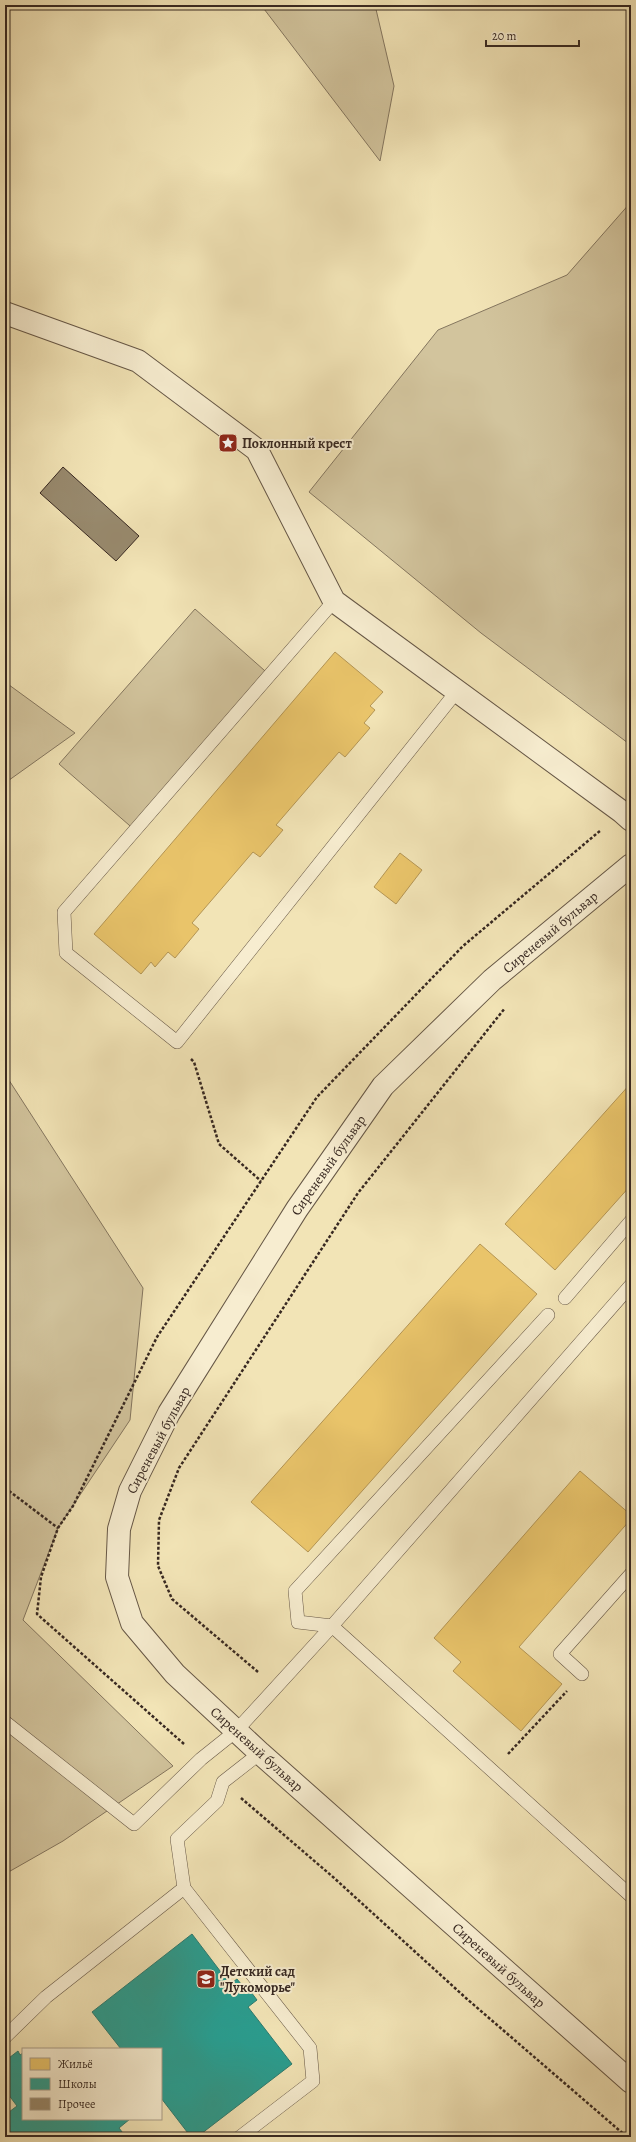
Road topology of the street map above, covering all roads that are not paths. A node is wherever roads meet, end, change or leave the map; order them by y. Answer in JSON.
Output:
{"nodes":[{"id":1,"x":5,"y":313,"type":"edge"},
{"id":2,"x":334,"y":601,"type":"junction"},
{"id":3,"x":457,"y":691,"type":"junction"},
{"id":4,"x":627,"y":816,"type":"edge"},
{"id":5,"x":631,"y":865,"type":"edge"},
{"id":6,"x":631,"y":1221,"type":"edge"},
{"id":7,"x":631,"y":1285,"type":"edge"},
{"id":8,"x":565,"y":1298,"type":"dead end"},
{"id":9,"x":548,"y":1315,"type":"dead end"},
{"id":10,"x":631,"y":1574,"type":"edge"},
{"id":11,"x":332,"y":1626,"type":"junction"},
{"id":12,"x":582,"y":1674,"type":"road end"},
{"id":13,"x":5,"y":1722,"type":"edge"},
{"id":14,"x":236,"y":1731,"type":"junction"},
{"id":15,"x":260,"y":1753,"type":"junction"},
{"id":16,"x":184,"y":1888,"type":"junction"},
{"id":17,"x":631,"y":1896,"type":"edge"},
{"id":18,"x":5,"y":2036,"type":"edge"},
{"id":19,"x":631,"y":2082,"type":"edge"},
{"id":20,"x":240,"y":2137,"type":"edge"}],
"edges":[{"from":1,"to":2,"type":"street"},
{"from":2,"to":3,"type":"street"},
{"from":2,"to":3,"type":"lane"},
{"from":3,"to":4,"type":"street"},
{"from":5,"to":14,"type":"street","name":"Сиреневый бульвар"},
{"from":6,"to":8,"type":"lane"},
{"from":7,"to":11,"type":"lane"},
{"from":9,"to":11,"type":"lane"},
{"from":10,"to":12,"type":"lane"},
{"from":11,"to":14,"type":"lane"},
{"from":11,"to":17,"type":"lane"},
{"from":13,"to":14,"type":"lane"},
{"from":14,"to":15,"type":"street","name":"Сиреневый бульвар"},
{"from":15,"to":16,"type":"lane"},
{"from":15,"to":19,"type":"street","name":"Сиреневый бульвар"},
{"from":16,"to":18,"type":"lane"},
{"from":16,"to":20,"type":"lane"}]}
